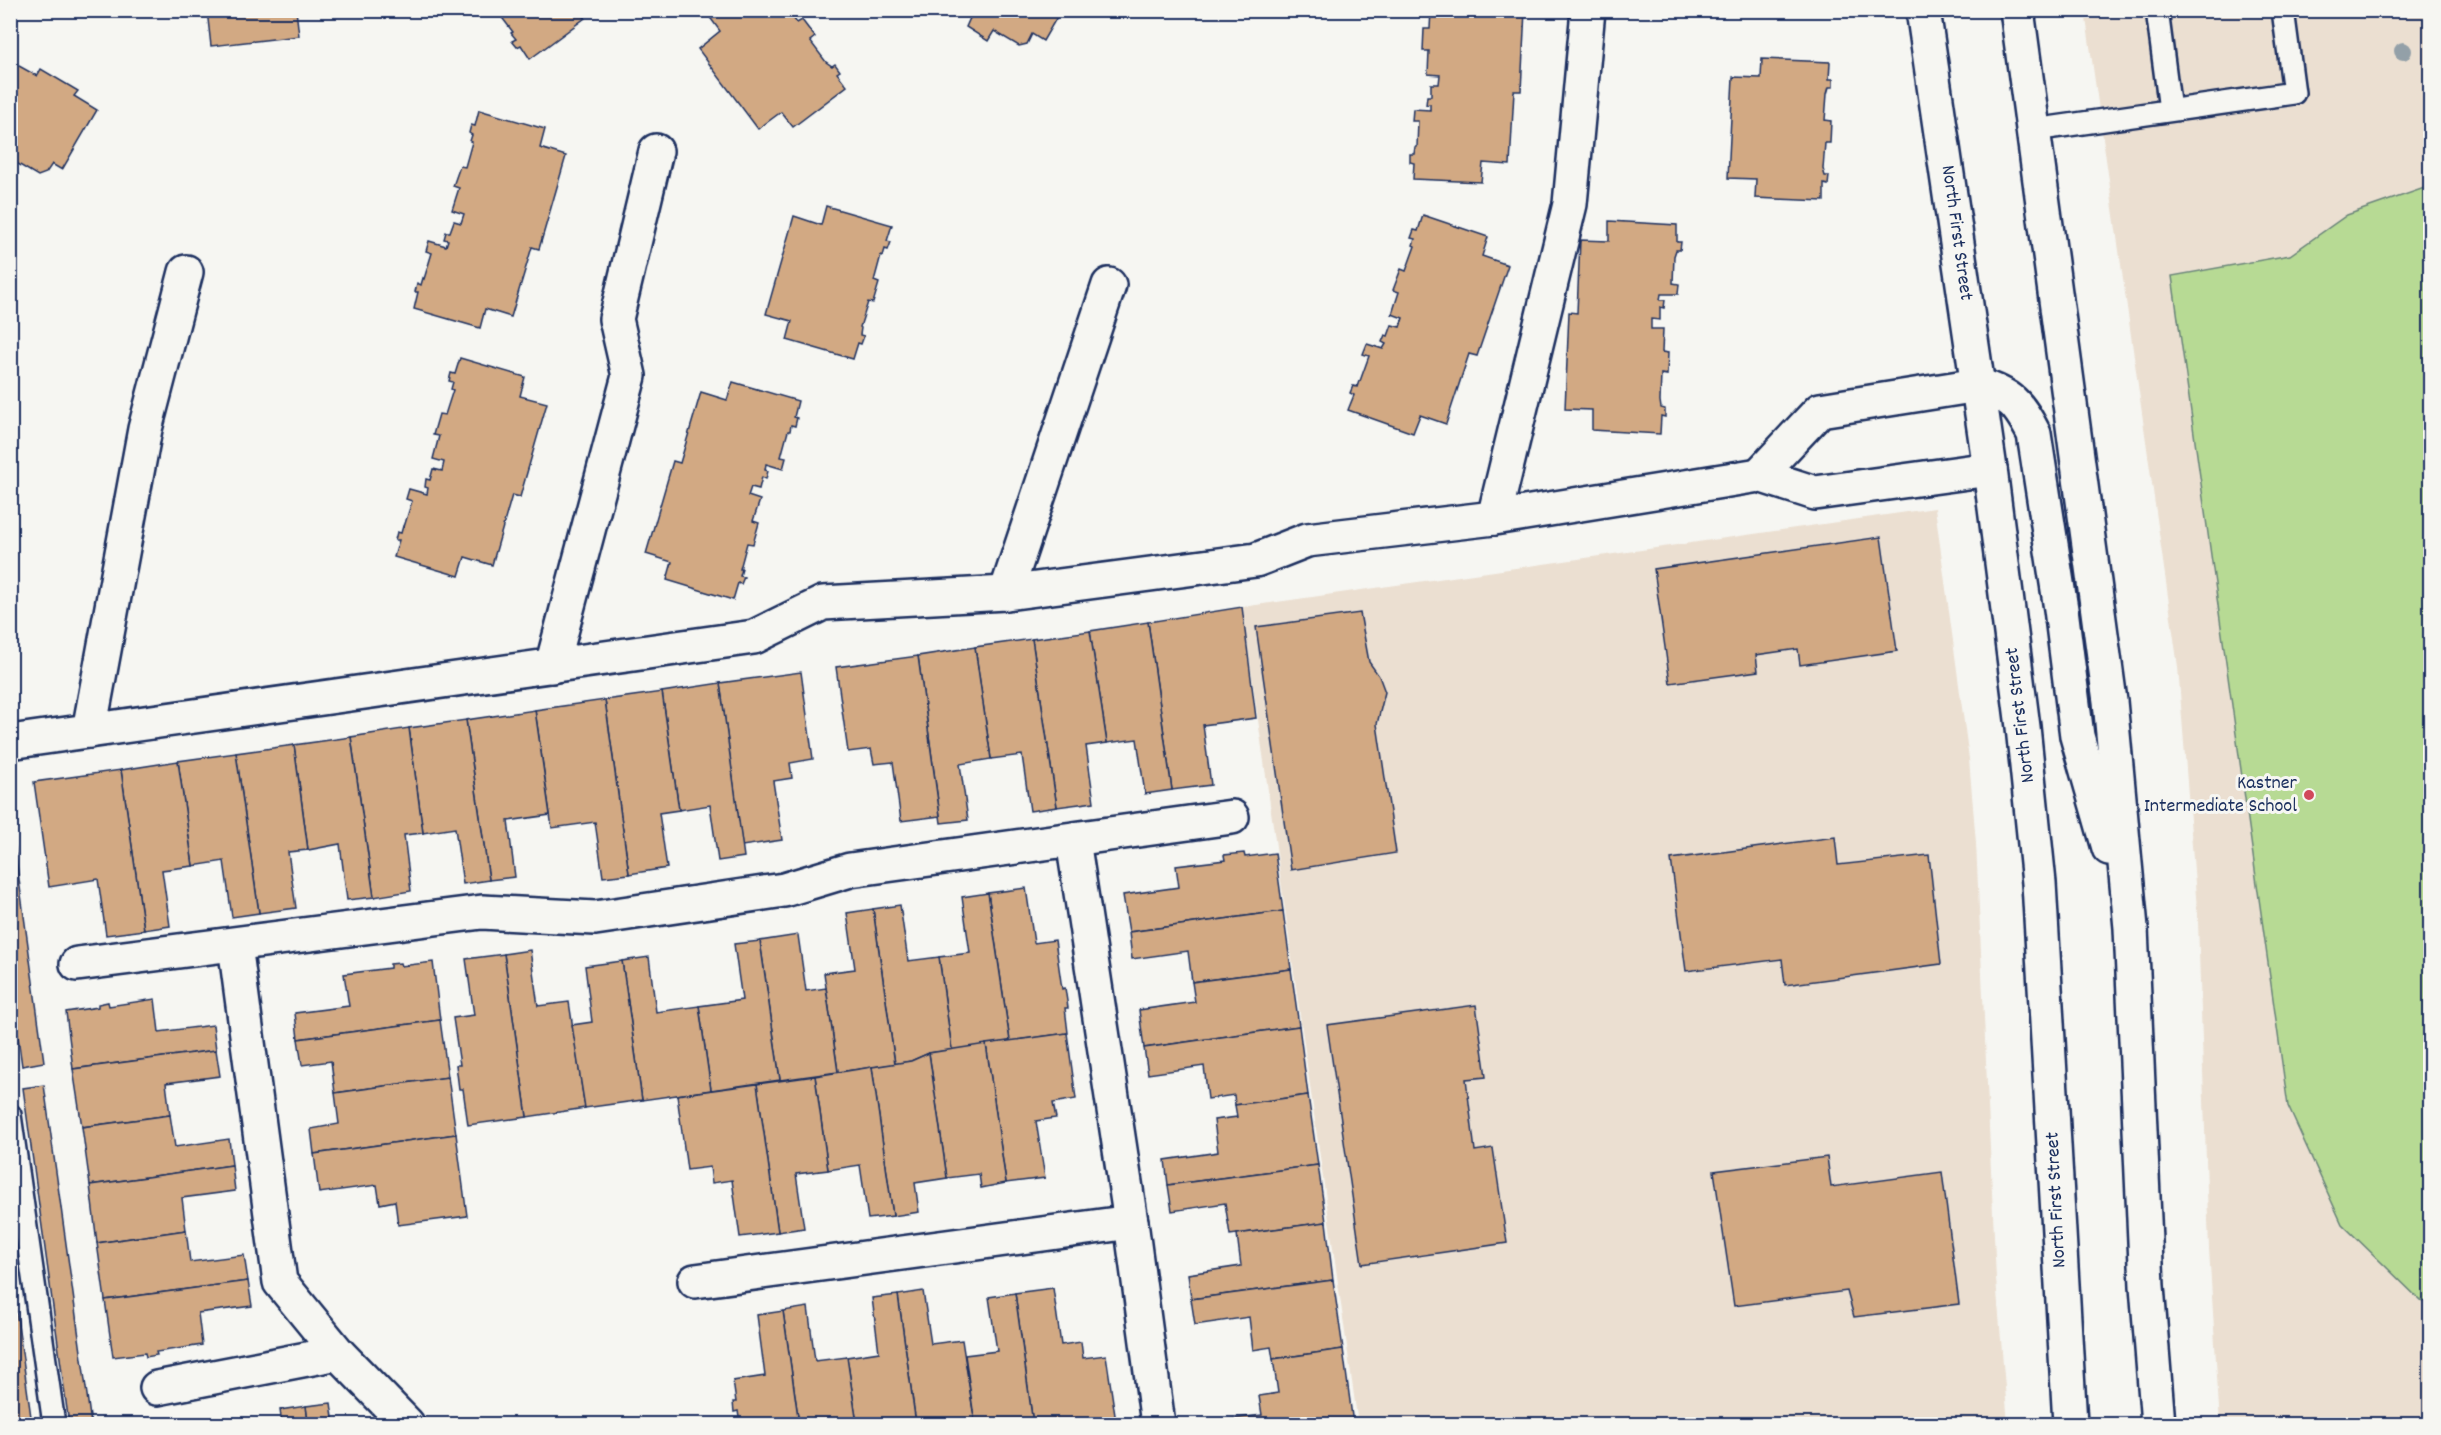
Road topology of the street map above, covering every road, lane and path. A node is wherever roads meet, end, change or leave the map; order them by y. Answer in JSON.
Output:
{"nodes":[{"id":1,"x":1588,"y":10,"type":"edge"},
{"id":2,"x":1923,"y":10,"type":"edge"},
{"id":3,"x":2017,"y":10,"type":"edge"},
{"id":4,"x":2157,"y":10,"type":"edge"},
{"id":5,"x":2283,"y":10,"type":"edge"},
{"id":6,"x":2170,"y":110,"type":"junction"},
{"id":7,"x":2034,"y":130,"type":"junction"},
{"id":8,"x":656,"y":152,"type":"dead end"},
{"id":9,"x":186,"y":272,"type":"dead end"},
{"id":10,"x":1108,"y":285,"type":"dead end"},
{"id":11,"x":1978,"y":385,"type":"junction"},
{"id":12,"x":1990,"y":469,"type":"junction"},
{"id":13,"x":1759,"y":475,"type":"junction"},
{"id":14,"x":1494,"y":518,"type":"junction"},
{"id":15,"x":1006,"y":592,"type":"junction"},
{"id":16,"x":552,"y":666,"type":"junction"},
{"id":17,"x":89,"y":731,"type":"junction"},
{"id":18,"x":10,"y":742,"type":"edge"},
{"id":19,"x":1232,"y":817,"type":"dead end"},
{"id":20,"x":1073,"y":840,"type":"junction"},
{"id":21,"x":2131,"y":928,"type":"junction"},
{"id":22,"x":235,"y":945,"type":"junction"},
{"id":23,"x":78,"y":964,"type":"dead end"},
{"id":24,"x":10,"y":1115,"type":"edge"},
{"id":25,"x":1131,"y":1222,"type":"junction"},
{"id":26,"x":695,"y":1281,"type":"dead end"},
{"id":27,"x":338,"y":1353,"type":"junction"},
{"id":28,"x":157,"y":1388,"type":"dead end"},
{"id":29,"x":54,"y":1425,"type":"edge"},
{"id":30,"x":407,"y":1425,"type":"edge"},
{"id":31,"x":1158,"y":1425,"type":"edge"},
{"id":32,"x":2070,"y":1425,"type":"edge"},
{"id":33,"x":2158,"y":1425,"type":"edge"}],
"edges":[{"from":1,"to":14,"type":"street"},
{"from":2,"to":11,"type":"street","name":"North First Street"},
{"from":3,"to":7,"type":"street"},
{"from":4,"to":6,"type":"lane"},
{"from":5,"to":6,"type":"lane"},
{"from":6,"to":7,"type":"lane"},
{"from":7,"to":21,"type":"street"},
{"from":8,"to":16,"type":"street"},
{"from":9,"to":17,"type":"street"},
{"from":10,"to":15,"type":"street"},
{"from":11,"to":12,"type":"street","name":"North First Street"},
{"from":11,"to":13,"type":"street"},
{"from":11,"to":21,"type":"street"},
{"from":12,"to":13,"type":"street"},
{"from":12,"to":32,"type":"street","name":"North First Street"},
{"from":13,"to":14,"type":"street"},
{"from":14,"to":15,"type":"street"},
{"from":15,"to":16,"type":"street"},
{"from":16,"to":17,"type":"street"},
{"from":17,"to":18,"type":"street"},
{"from":19,"to":20,"type":"street"},
{"from":20,"to":22,"type":"street"},
{"from":20,"to":25,"type":"street"},
{"from":21,"to":33,"type":"street"},
{"from":22,"to":23,"type":"street"},
{"from":22,"to":27,"type":"street"},
{"from":24,"to":29,"type":"lane"},
{"from":25,"to":26,"type":"street"},
{"from":25,"to":31,"type":"street"},
{"from":27,"to":28,"type":"street"},
{"from":27,"to":30,"type":"street"}]}
